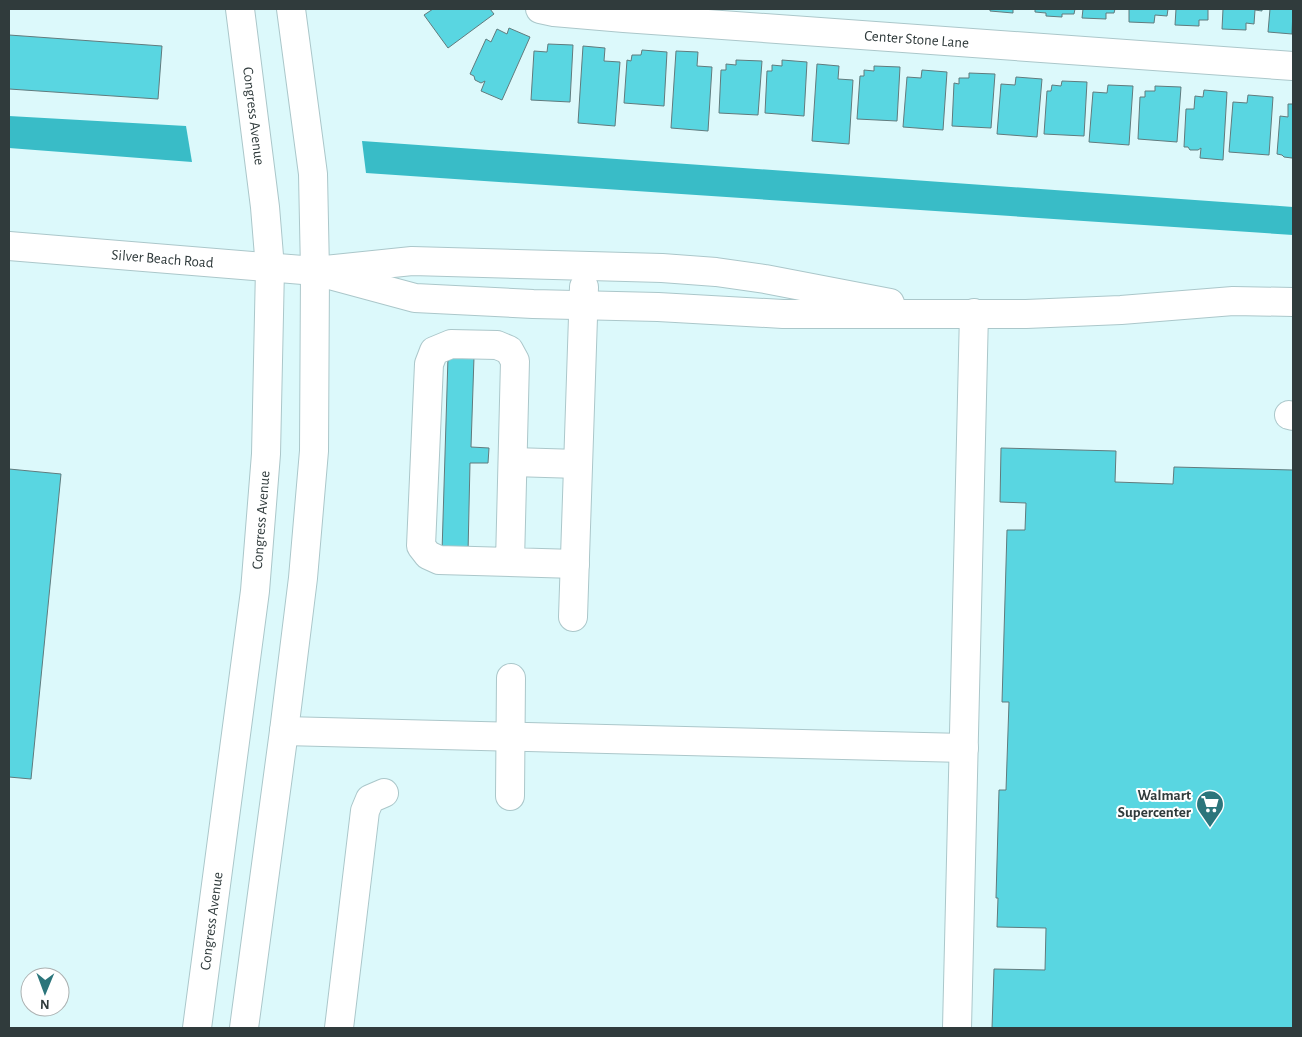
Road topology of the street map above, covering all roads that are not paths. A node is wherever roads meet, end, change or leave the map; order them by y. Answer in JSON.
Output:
{"nodes":[{"id":1,"x":240,"y":9,"type":"edge"},
{"id":2,"x":291,"y":9,"type":"edge"},
{"id":3,"x":540,"y":9,"type":"edge"},
{"id":4,"x":1293,"y":66,"type":"edge"},
{"id":5,"x":9,"y":246,"type":"edge"},
{"id":6,"x":585,"y":266,"type":"junction"},
{"id":7,"x":270,"y":268,"type":"junction"},
{"id":8,"x":315,"y":271,"type":"junction"},
{"id":9,"x":1293,"y":302,"type":"edge"},
{"id":10,"x":584,"y":305,"type":"junction"},
{"id":11,"x":936,"y":313,"type":"junction"},
{"id":12,"x":974,"y":313,"type":"junction"},
{"id":13,"x":513,"y":462,"type":"junction"},
{"id":14,"x":578,"y":464,"type":"junction"},
{"id":15,"x":510,"y":562,"type":"junction"},
{"id":16,"x":575,"y":564,"type":"junction"},
{"id":17,"x":573,"y":617,"type":"dead end"},
{"id":18,"x":511,"y":678,"type":"dead end"},
{"id":19,"x":284,"y":731,"type":"junction"},
{"id":20,"x":511,"y":736,"type":"junction"},
{"id":21,"x":964,"y":748,"type":"junction"},
{"id":22,"x":384,"y":793,"type":"dead end"},
{"id":23,"x":510,"y":796,"type":"dead end"},
{"id":24,"x":197,"y":1028,"type":"edge"},
{"id":25,"x":244,"y":1028,"type":"edge"},
{"id":26,"x":339,"y":1028,"type":"edge"},
{"id":27,"x":957,"y":1028,"type":"edge"}],
"edges":[{"from":1,"to":7,"type":"street","name":"Congress Avenue"},
{"from":2,"to":8,"type":"street"},
{"from":3,"to":4,"type":"street","name":"Center Stone Lane"},
{"from":5,"to":7,"type":"street","name":"Silver Beach Road"},
{"from":6,"to":8,"type":"street"},
{"from":6,"to":10,"type":"street"},
{"from":6,"to":11,"type":"street"},
{"from":7,"to":8,"type":"street","name":"Silver Beach Road"},
{"from":7,"to":24,"type":"street","name":"Congress Avenue"},
{"from":8,"to":10,"type":"street"},
{"from":8,"to":19,"type":"street"},
{"from":9,"to":12,"type":"street"},
{"from":10,"to":11,"type":"street"},
{"from":10,"to":14,"type":"street"},
{"from":11,"to":12,"type":"street"},
{"from":12,"to":21,"type":"street"},
{"from":13,"to":14,"type":"street"},
{"from":13,"to":15,"type":"street"},
{"from":13,"to":15,"type":"street"},
{"from":14,"to":16,"type":"street"},
{"from":15,"to":16,"type":"street"},
{"from":16,"to":17,"type":"street"},
{"from":18,"to":20,"type":"street"},
{"from":19,"to":20,"type":"street"},
{"from":19,"to":25,"type":"street"},
{"from":20,"to":21,"type":"street"},
{"from":20,"to":23,"type":"street"},
{"from":21,"to":27,"type":"street"},
{"from":22,"to":26,"type":"street"}]}
